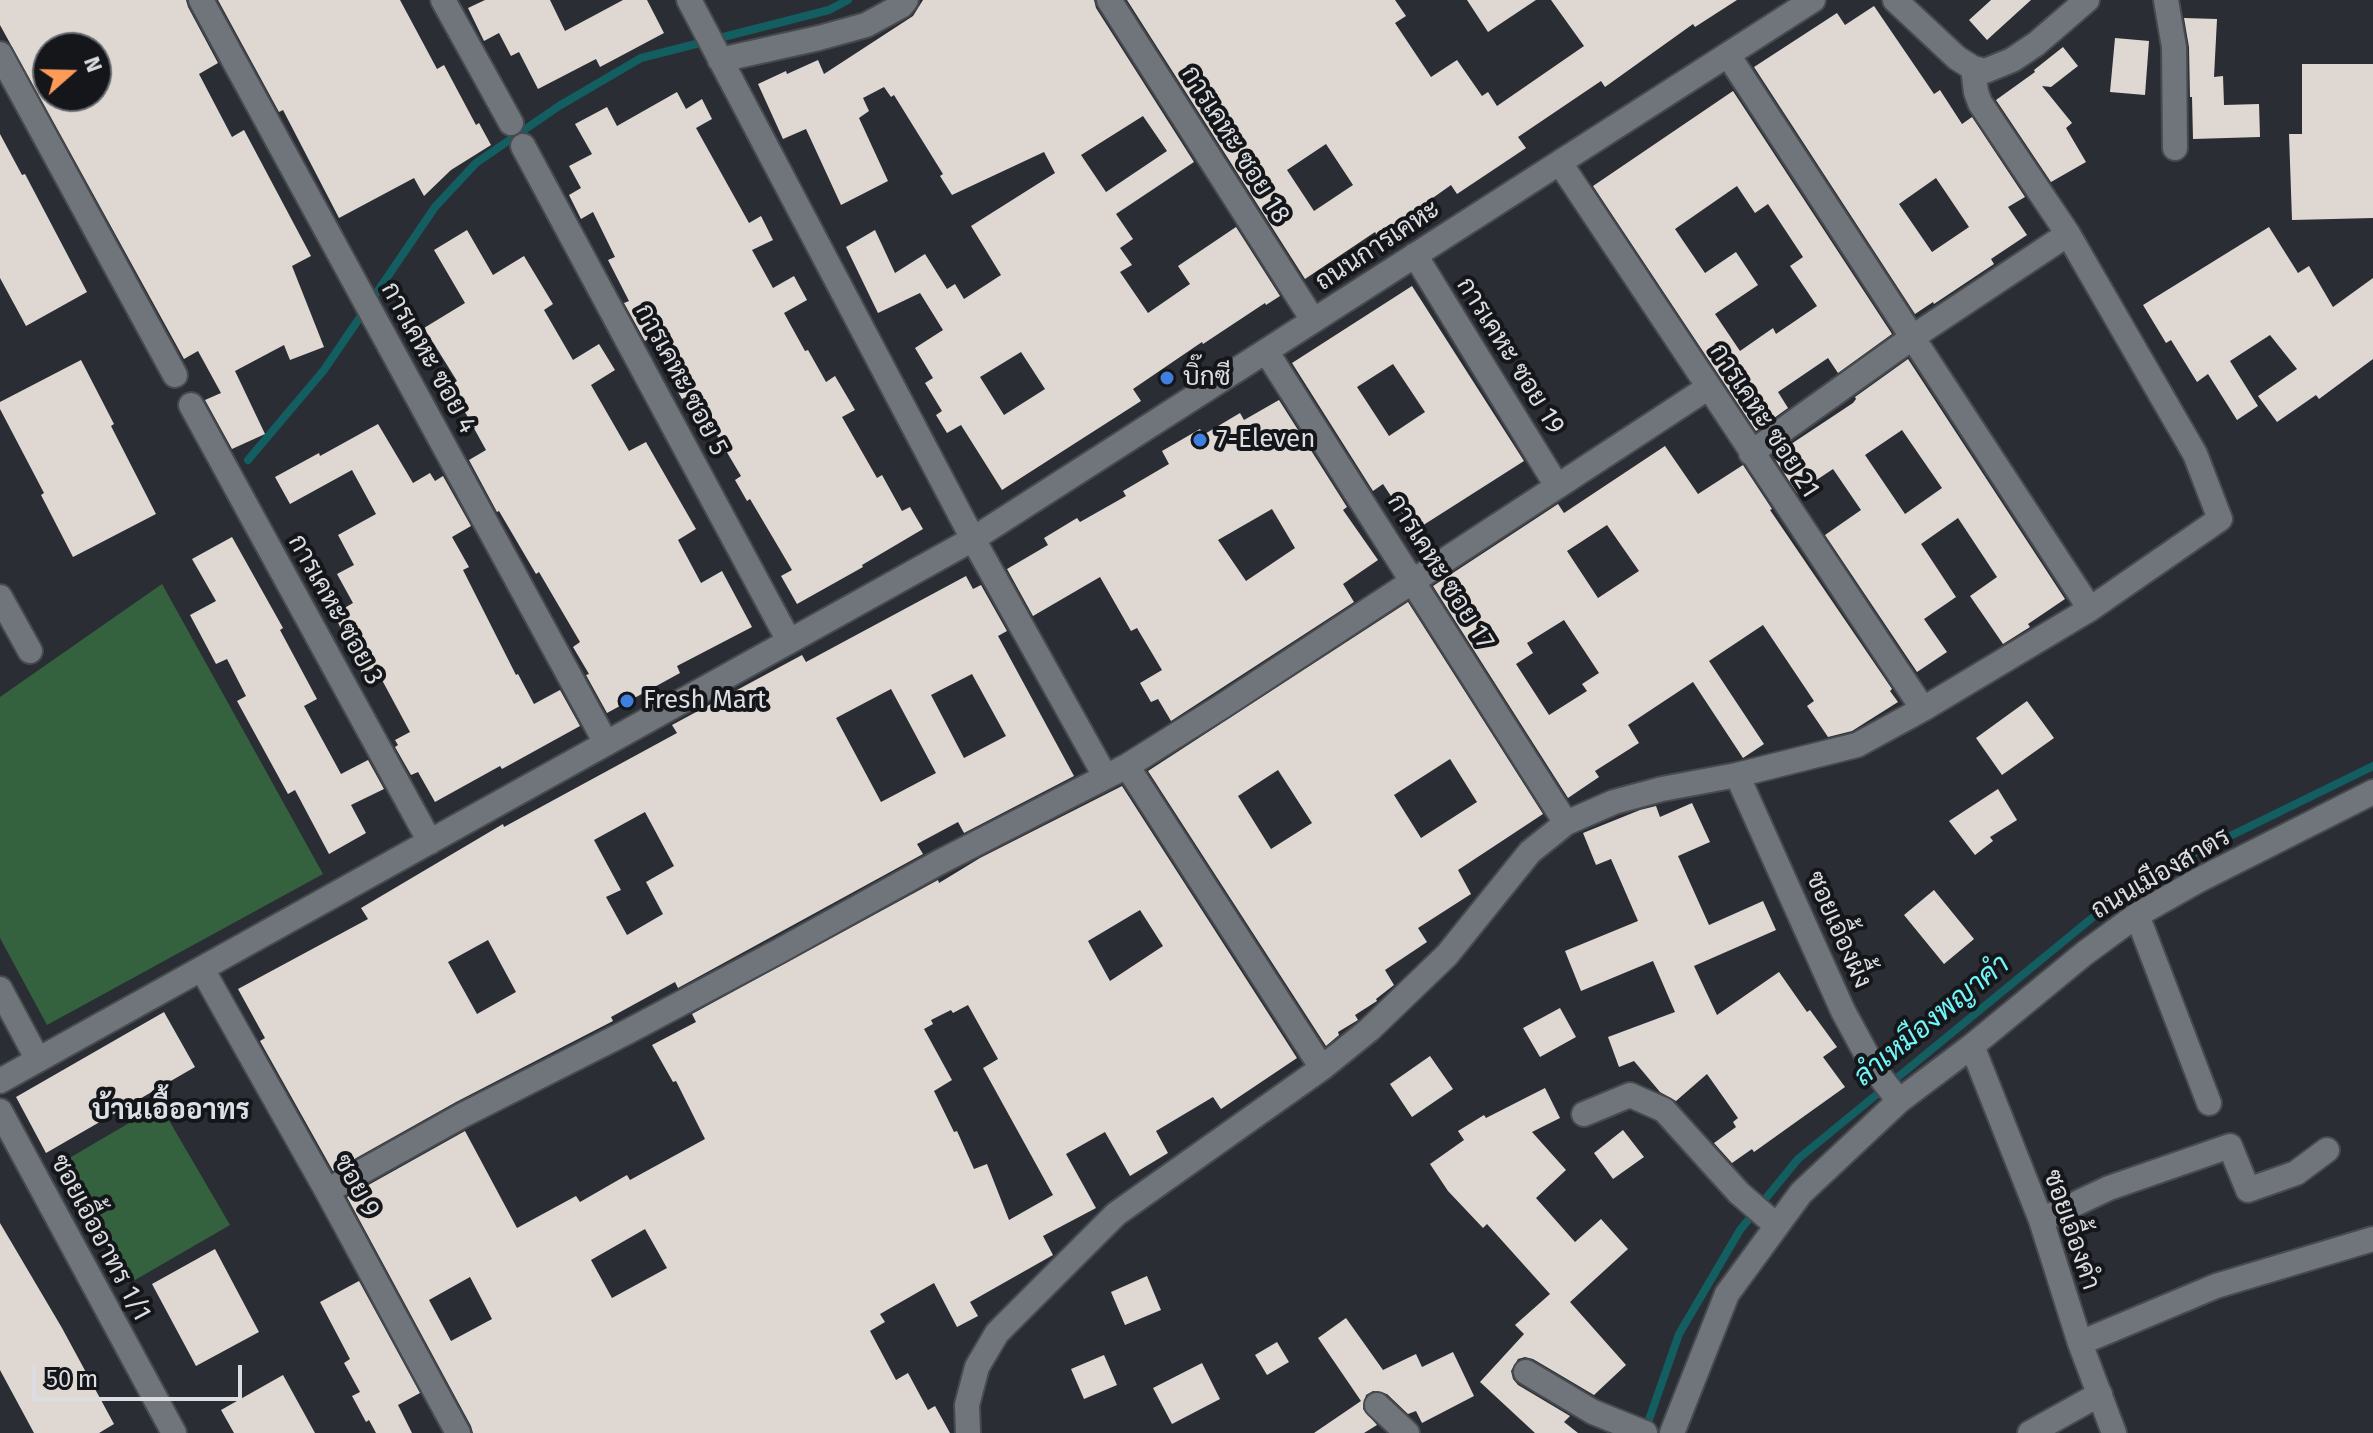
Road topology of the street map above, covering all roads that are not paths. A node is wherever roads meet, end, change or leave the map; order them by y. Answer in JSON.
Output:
{"nodes":[{"id":1,"x":201,"y":0,"type":"edge"},
{"id":2,"x":443,"y":0,"type":"edge"},
{"id":3,"x":689,"y":0,"type":"edge"},
{"id":4,"x":1109,"y":0,"type":"edge"},
{"id":5,"x":1813,"y":0,"type":"edge"},
{"id":6,"x":1895,"y":0,"type":"edge"},
{"id":7,"x":2087,"y":0,"type":"edge"},
{"id":8,"x":2166,"y":0,"type":"edge"},
{"id":9,"x":902,"y":2,"type":"edge"},
{"id":10,"x":0,"y":54,"type":"edge"},
{"id":11,"x":1728,"y":55,"type":"junction"},
{"id":12,"x":720,"y":60,"type":"junction"},
{"id":13,"x":1973,"y":68,"type":"junction"},
{"id":14,"x":511,"y":123,"type":"dead end"},
{"id":15,"x":523,"y":146,"type":"dead end"},
{"id":16,"x":2175,"y":148,"type":"dead end"},
{"id":17,"x":1560,"y":163,"type":"junction"},
{"id":18,"x":2068,"y":234,"type":"junction"},
{"id":19,"x":1415,"y":255,"type":"junction"},
{"id":20,"x":1313,"y":320,"type":"junction"},
{"id":21,"x":1913,"y":337,"type":"junction"},
{"id":22,"x":1266,"y":351,"type":"junction"},
{"id":23,"x":175,"y":375,"type":"dead end"},
{"id":24,"x":1709,"y":387,"type":"junction"},
{"id":25,"x":191,"y":405,"type":"dead end"},
{"id":26,"x":1751,"y":453,"type":"junction"},
{"id":27,"x":1557,"y":486,"type":"junction"},
{"id":28,"x":973,"y":539,"type":"junction"},
{"id":29,"x":1413,"y":581,"type":"junction"},
{"id":30,"x":0,"y":597,"type":"edge"},
{"id":31,"x":2090,"y":609,"type":"junction"},
{"id":32,"x":789,"y":641,"type":"junction"},
{"id":33,"x":30,"y":651,"type":"dead end"},
{"id":34,"x":1923,"y":709,"type":"junction"},
{"id":35,"x":606,"y":743,"type":"junction"},
{"id":36,"x":1116,"y":771,"type":"junction"},
{"id":37,"x":1737,"y":775,"type":"junction"},
{"id":38,"x":2373,"y":792,"type":"edge"},
{"id":39,"x":1566,"y":823,"type":"junction"},
{"id":40,"x":430,"y":842,"type":"junction"},
{"id":41,"x":2137,"y":915,"type":"junction"},
{"id":42,"x":202,"y":969,"type":"junction"},
{"id":43,"x":0,"y":989,"type":"edge"},
{"id":44,"x":1972,"y":1046,"type":"junction"},
{"id":45,"x":38,"y":1060,"type":"junction"},
{"id":46,"x":1322,"y":1068,"type":"junction"},
{"id":47,"x":0,"y":1081,"type":"edge"},
{"id":48,"x":1888,"y":1087,"type":"junction"},
{"id":49,"x":2209,"y":1103,"type":"dead end"},
{"id":50,"x":0,"y":1111,"type":"edge"},
{"id":51,"x":1584,"y":1114,"type":"dead end"},
{"id":52,"x":2327,"y":1150,"type":"dead end"},
{"id":53,"x":327,"y":1191,"type":"junction"},
{"id":54,"x":1770,"y":1220,"type":"junction"},
{"id":55,"x":2041,"y":1220,"type":"junction"},
{"id":56,"x":2373,"y":1239,"type":"edge"},
{"id":57,"x":2080,"y":1343,"type":"junction"},
{"id":58,"x":1526,"y":1372,"type":"dead end"},
{"id":59,"x":2100,"y":1394,"type":"junction"},
{"id":60,"x":1377,"y":1405,"type":"dead end"},
{"id":61,"x":174,"y":1433,"type":"edge"},
{"id":62,"x":458,"y":1433,"type":"edge"},
{"id":63,"x":968,"y":1433,"type":"edge"},
{"id":64,"x":1407,"y":1433,"type":"edge"},
{"id":65,"x":1645,"y":1433,"type":"edge"},
{"id":66,"x":1672,"y":1433,"type":"edge"},
{"id":67,"x":2030,"y":1433,"type":"edge"},
{"id":68,"x":2114,"y":1433,"type":"edge"}],
"edges":[{"from":1,"to":35,"type":"street","name":"การเคหะ ซอย 4"},
{"from":2,"to":14,"type":"street"},
{"from":3,"to":12,"type":"street"},
{"from":4,"to":20,"type":"street","name":"การเคหะ ซอย 18"},
{"from":5,"to":11,"type":"street","name":"ถนนการเคหะ"},
{"from":6,"to":13,"type":"street"},
{"from":7,"to":13,"type":"street"},
{"from":8,"to":16,"type":"street"},
{"from":9,"to":12,"type":"street"},
{"from":10,"to":23,"type":"street"},
{"from":11,"to":17,"type":"street","name":"ถนนการเคหะ"},
{"from":11,"to":21,"type":"street"},
{"from":12,"to":28,"type":"street"},
{"from":13,"to":18,"type":"street"},
{"from":15,"to":32,"type":"street","name":"การเคหะ ซอย 5"},
{"from":17,"to":19,"type":"street","name":"ถนนการเคหะ"},
{"from":17,"to":24,"type":"street","name":"การเคหะ ซอย 21"},
{"from":18,"to":21,"type":"street"},
{"from":18,"to":31,"type":"street"},
{"from":19,"to":20,"type":"street","name":"ถนนการเคหะ"},
{"from":19,"to":27,"type":"street","name":"การเคหะ ซอย 19"},
{"from":20,"to":22,"type":"street","name":"ถนนการเคหะ"},
{"from":21,"to":26,"type":"street"},
{"from":21,"to":31,"type":"street"},
{"from":22,"to":28,"type":"street","name":"ถนนการเคหะ"},
{"from":22,"to":29,"type":"street","name":"การเคหะ ซอย 17"},
{"from":24,"to":26,"type":"street","name":"การเคหะ ซอย 21"},
{"from":24,"to":27,"type":"street"},
{"from":25,"to":40,"type":"street","name":"การเคหะ ซอย 3"},
{"from":26,"to":34,"type":"street","name":"การเคหะ ซอย 21"},
{"from":27,"to":29,"type":"street"},
{"from":28,"to":32,"type":"street","name":"ถนนการเคหะ"},
{"from":28,"to":36,"type":"street"},
{"from":29,"to":36,"type":"street"},
{"from":29,"to":39,"type":"street","name":"การเคหะ ซอย 17"},
{"from":30,"to":33,"type":"street"},
{"from":31,"to":34,"type":"street"},
{"from":32,"to":35,"type":"street","name":"ถนนการเคหะ"},
{"from":34,"to":37,"type":"street"},
{"from":35,"to":40,"type":"street","name":"ถนนการเคหะ"},
{"from":36,"to":46,"type":"street"},
{"from":36,"to":53,"type":"street"},
{"from":37,"to":39,"type":"street"},
{"from":37,"to":48,"type":"street","name":"ซอยเอื้องผื้ง"},
{"from":38,"to":41,"type":"street","name":"ถนนเมืองสาตร"},
{"from":39,"to":46,"type":"street"},
{"from":40,"to":42,"type":"street","name":"ถนนการเคหะ"},
{"from":41,"to":44,"type":"street","name":"ถนนเมืองสาตร"},
{"from":41,"to":49,"type":"street"},
{"from":42,"to":45,"type":"street","name":"ถนนการเคหะ"},
{"from":42,"to":53,"type":"street","name":"ซอย 9"},
{"from":43,"to":45,"type":"street"},
{"from":44,"to":48,"type":"street","name":"ถนนเมืองสาตร"},
{"from":44,"to":55,"type":"street","name":"ซอยเอื้องคำ"},
{"from":45,"to":47,"type":"street","name":"ถนนการเคหะ"},
{"from":46,"to":63,"type":"street"},
{"from":48,"to":54,"type":"street","name":"ถนนเมืองสาตร"},
{"from":50,"to":61,"type":"street","name":"ซอยเอื้ออาทร 1/1"},
{"from":51,"to":54,"type":"street"},
{"from":52,"to":55,"type":"street"},
{"from":53,"to":62,"type":"street","name":"ซอย 9"},
{"from":54,"to":66,"type":"street","name":"ถนนเมืองสาตร"},
{"from":55,"to":57,"type":"street","name":"ซอยเอื้องคำ"},
{"from":56,"to":57,"type":"street"},
{"from":57,"to":59,"type":"street","name":"ซอยเอื้องคำ"},
{"from":58,"to":65,"type":"street"},
{"from":59,"to":67,"type":"street"},
{"from":59,"to":68,"type":"street","name":"ซอยเอื้องคำ"},
{"from":60,"to":64,"type":"street"}]}
